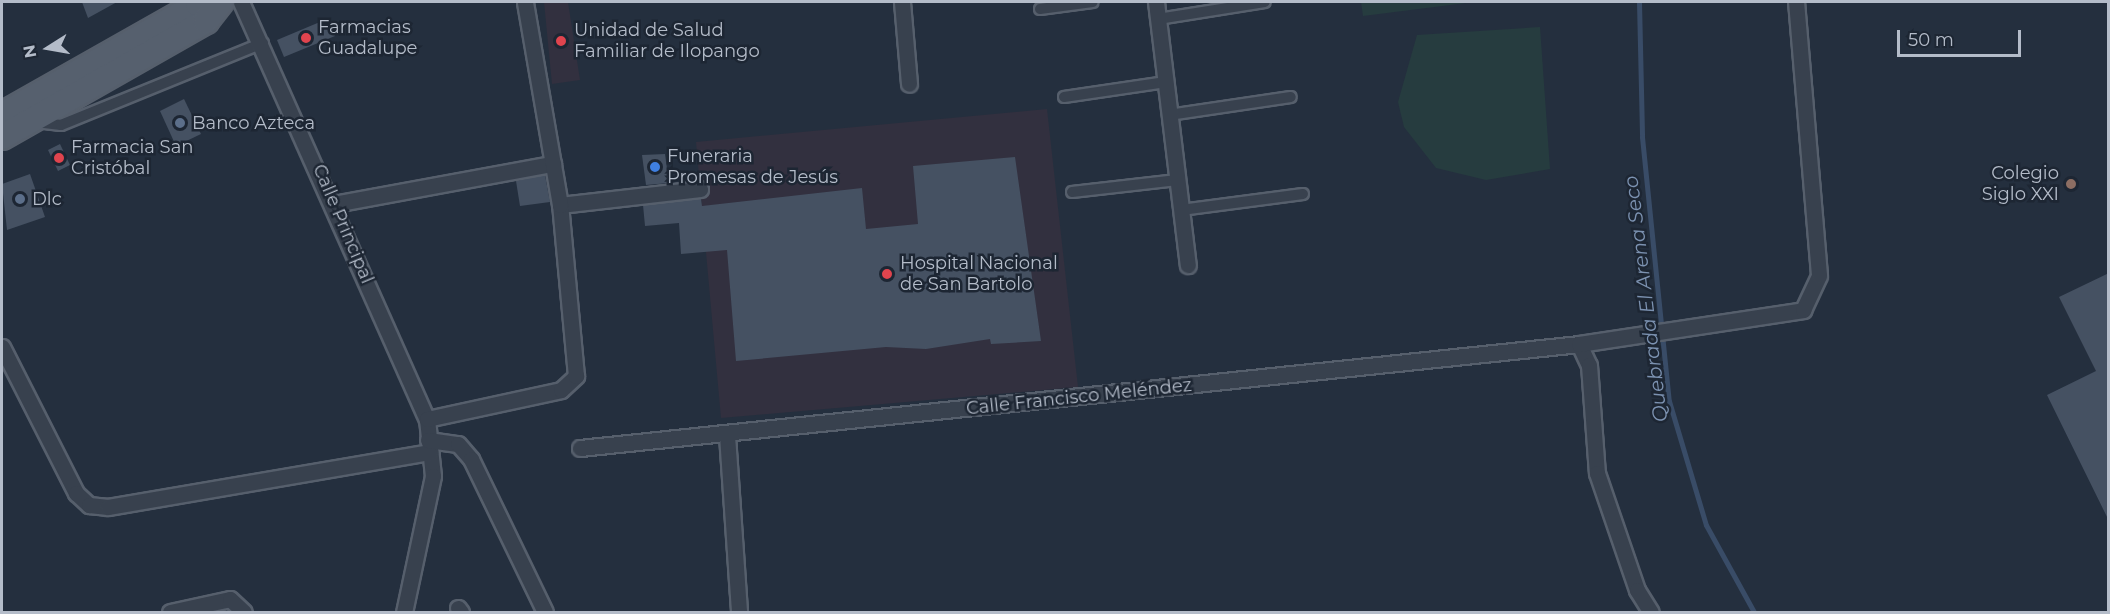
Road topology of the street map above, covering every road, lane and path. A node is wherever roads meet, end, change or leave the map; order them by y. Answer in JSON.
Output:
{"nodes":[{"id":1,"x":212,"y":2,"type":"edge"},
{"id":2,"x":221,"y":2,"type":"edge"},
{"id":3,"x":241,"y":2,"type":"edge"},
{"id":4,"x":525,"y":2,"type":"edge"},
{"id":5,"x":902,"y":2,"type":"edge"},
{"id":6,"x":1093,"y":2,"type":"edge"},
{"id":7,"x":1156,"y":2,"type":"edge"},
{"id":8,"x":1265,"y":2,"type":"edge"},
{"id":9,"x":1796,"y":2,"type":"edge"},
{"id":10,"x":1040,"y":9,"type":"dead end"},
{"id":11,"x":1158,"y":19,"type":"junction"},
{"id":12,"x":263,"y":43,"type":"junction"},
{"id":13,"x":1166,"y":82,"type":"junction"},
{"id":14,"x":909,"y":84,"type":"dead end"},
{"id":15,"x":1064,"y":96,"type":"dead end"},
{"id":16,"x":1292,"y":97,"type":"dead end"},
{"id":17,"x":2,"y":115,"type":"edge"},
{"id":18,"x":1169,"y":115,"type":"junction"},
{"id":19,"x":30,"y":122,"type":"junction"},
{"id":20,"x":2,"y":136,"type":"edge"},
{"id":21,"x":553,"y":164,"type":"junction"},
{"id":22,"x":1177,"y":180,"type":"junction"},
{"id":23,"x":700,"y":189,"type":"dead end"},
{"id":24,"x":1072,"y":192,"type":"dead end"},
{"id":25,"x":1303,"y":194,"type":"dead end"},
{"id":26,"x":334,"y":204,"type":"junction"},
{"id":27,"x":560,"y":205,"type":"junction"},
{"id":28,"x":1181,"y":210,"type":"junction"},
{"id":29,"x":1188,"y":265,"type":"dead end"},
{"id":30,"x":1579,"y":344,"type":"junction"},
{"id":31,"x":2,"y":347,"type":"edge"},
{"id":32,"x":426,"y":419,"type":"junction"},
{"id":33,"x":727,"y":435,"type":"junction"},
{"id":34,"x":429,"y":446,"type":"junction"},
{"id":35,"x":580,"y":448,"type":"dead end"},
{"id":36,"x":170,"y":612,"type":"edge"},
{"id":37,"x":244,"y":612,"type":"edge"},
{"id":38,"x":405,"y":612,"type":"edge"},
{"id":39,"x":544,"y":612,"type":"edge"},
{"id":40,"x":739,"y":612,"type":"edge"},
{"id":41,"x":1651,"y":612,"type":"edge"}],
"edges":[{"from":1,"to":17,"type":"main road"},
{"from":2,"to":19,"type":"main road"},
{"from":3,"to":12,"type":"street","name":"Calle Principal"},
{"from":4,"to":21,"type":"street"},
{"from":5,"to":14,"type":"street"},
{"from":6,"to":10,"type":"street"},
{"from":7,"to":11,"type":"street"},
{"from":8,"to":11,"type":"street"},
{"from":9,"to":30,"type":"street","name":"Calle Francisco Meléndez"},
{"from":11,"to":13,"type":"street"},
{"from":12,"to":19,"type":"street"},
{"from":12,"to":26,"type":"street","name":"Calle Principal"},
{"from":13,"to":15,"type":"street"},
{"from":13,"to":18,"type":"street"},
{"from":16,"to":18,"type":"street"},
{"from":18,"to":22,"type":"street"},
{"from":19,"to":20,"type":"main road"},
{"from":21,"to":26,"type":"street"},
{"from":21,"to":27,"type":"street"},
{"from":22,"to":24,"type":"street"},
{"from":22,"to":28,"type":"street"},
{"from":23,"to":27,"type":"street"},
{"from":25,"to":28,"type":"street"},
{"from":26,"to":32,"type":"street","name":"Calle Principal"},
{"from":27,"to":32,"type":"street"},
{"from":28,"to":29,"type":"street"},
{"from":30,"to":33,"type":"street","name":"Calle Francisco Meléndez"},
{"from":30,"to":41,"type":"street"},
{"from":31,"to":34,"type":"street"},
{"from":32,"to":34,"type":"street","name":"Calle Principal"},
{"from":33,"to":35,"type":"street","name":"Calle Francisco Meléndez"},
{"from":33,"to":40,"type":"street"},
{"from":34,"to":38,"type":"street","name":"Calle Principal"},
{"from":34,"to":39,"type":"street"},
{"from":36,"to":37,"type":"street"}]}
